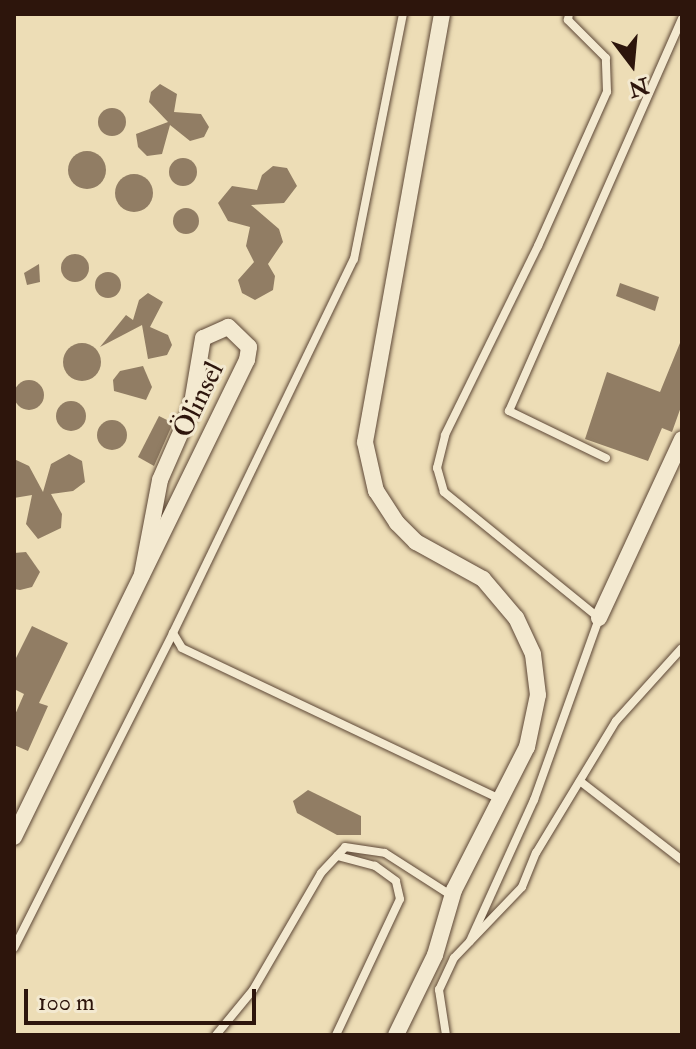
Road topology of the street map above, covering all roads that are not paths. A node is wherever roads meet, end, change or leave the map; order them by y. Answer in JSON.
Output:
{"nodes":[{"id":1,"x":403,"y":14,"type":"edge"},
{"id":2,"x":442,"y":14,"type":"edge"},
{"id":3,"x":569,"y":14,"type":"edge"},
{"id":4,"x":682,"y":18,"type":"edge"},
{"id":5,"x":682,"y":439,"type":"edge"},
{"id":6,"x":606,"y":458,"type":"dead end"},
{"id":7,"x":142,"y":574,"type":"junction"},
{"id":8,"x":599,"y":618,"type":"junction"},
{"id":9,"x":173,"y":633,"type":"junction"},
{"id":10,"x":682,"y":648,"type":"edge"},
{"id":11,"x":580,"y":781,"type":"junction"},
{"id":12,"x":498,"y":798,"type":"junction"},
{"id":13,"x":14,"y":837,"type":"edge"},
{"id":14,"x":337,"y":856,"type":"junction"},
{"id":15,"x":682,"y":860,"type":"edge"},
{"id":16,"x":452,"y":896,"type":"junction"},
{"id":17,"x":470,"y":941,"type":"junction"},
{"id":18,"x":14,"y":948,"type":"edge"},
{"id":19,"x":216,"y":1035,"type":"edge"},
{"id":20,"x":336,"y":1035,"type":"edge"},
{"id":21,"x":396,"y":1035,"type":"edge"},
{"id":22,"x":446,"y":1035,"type":"edge"}],
"edges":[{"from":1,"to":9,"type":"lane"},
{"from":2,"to":12,"type":"street"},
{"from":3,"to":8,"type":"lane"},
{"from":4,"to":6,"type":"lane"},
{"from":5,"to":8,"type":"street"},
{"from":7,"to":7,"type":"street","name":"Ölinsel"},
{"from":7,"to":13,"type":"street","name":"Ölinsel"},
{"from":8,"to":17,"type":"lane"},
{"from":9,"to":12,"type":"lane"},
{"from":9,"to":18,"type":"lane"},
{"from":10,"to":11,"type":"lane"},
{"from":11,"to":15,"type":"lane"},
{"from":11,"to":17,"type":"lane"},
{"from":12,"to":16,"type":"street"},
{"from":14,"to":16,"type":"lane"},
{"from":14,"to":19,"type":"lane"},
{"from":14,"to":20,"type":"lane"},
{"from":16,"to":21,"type":"street"},
{"from":17,"to":22,"type":"lane"}]}
